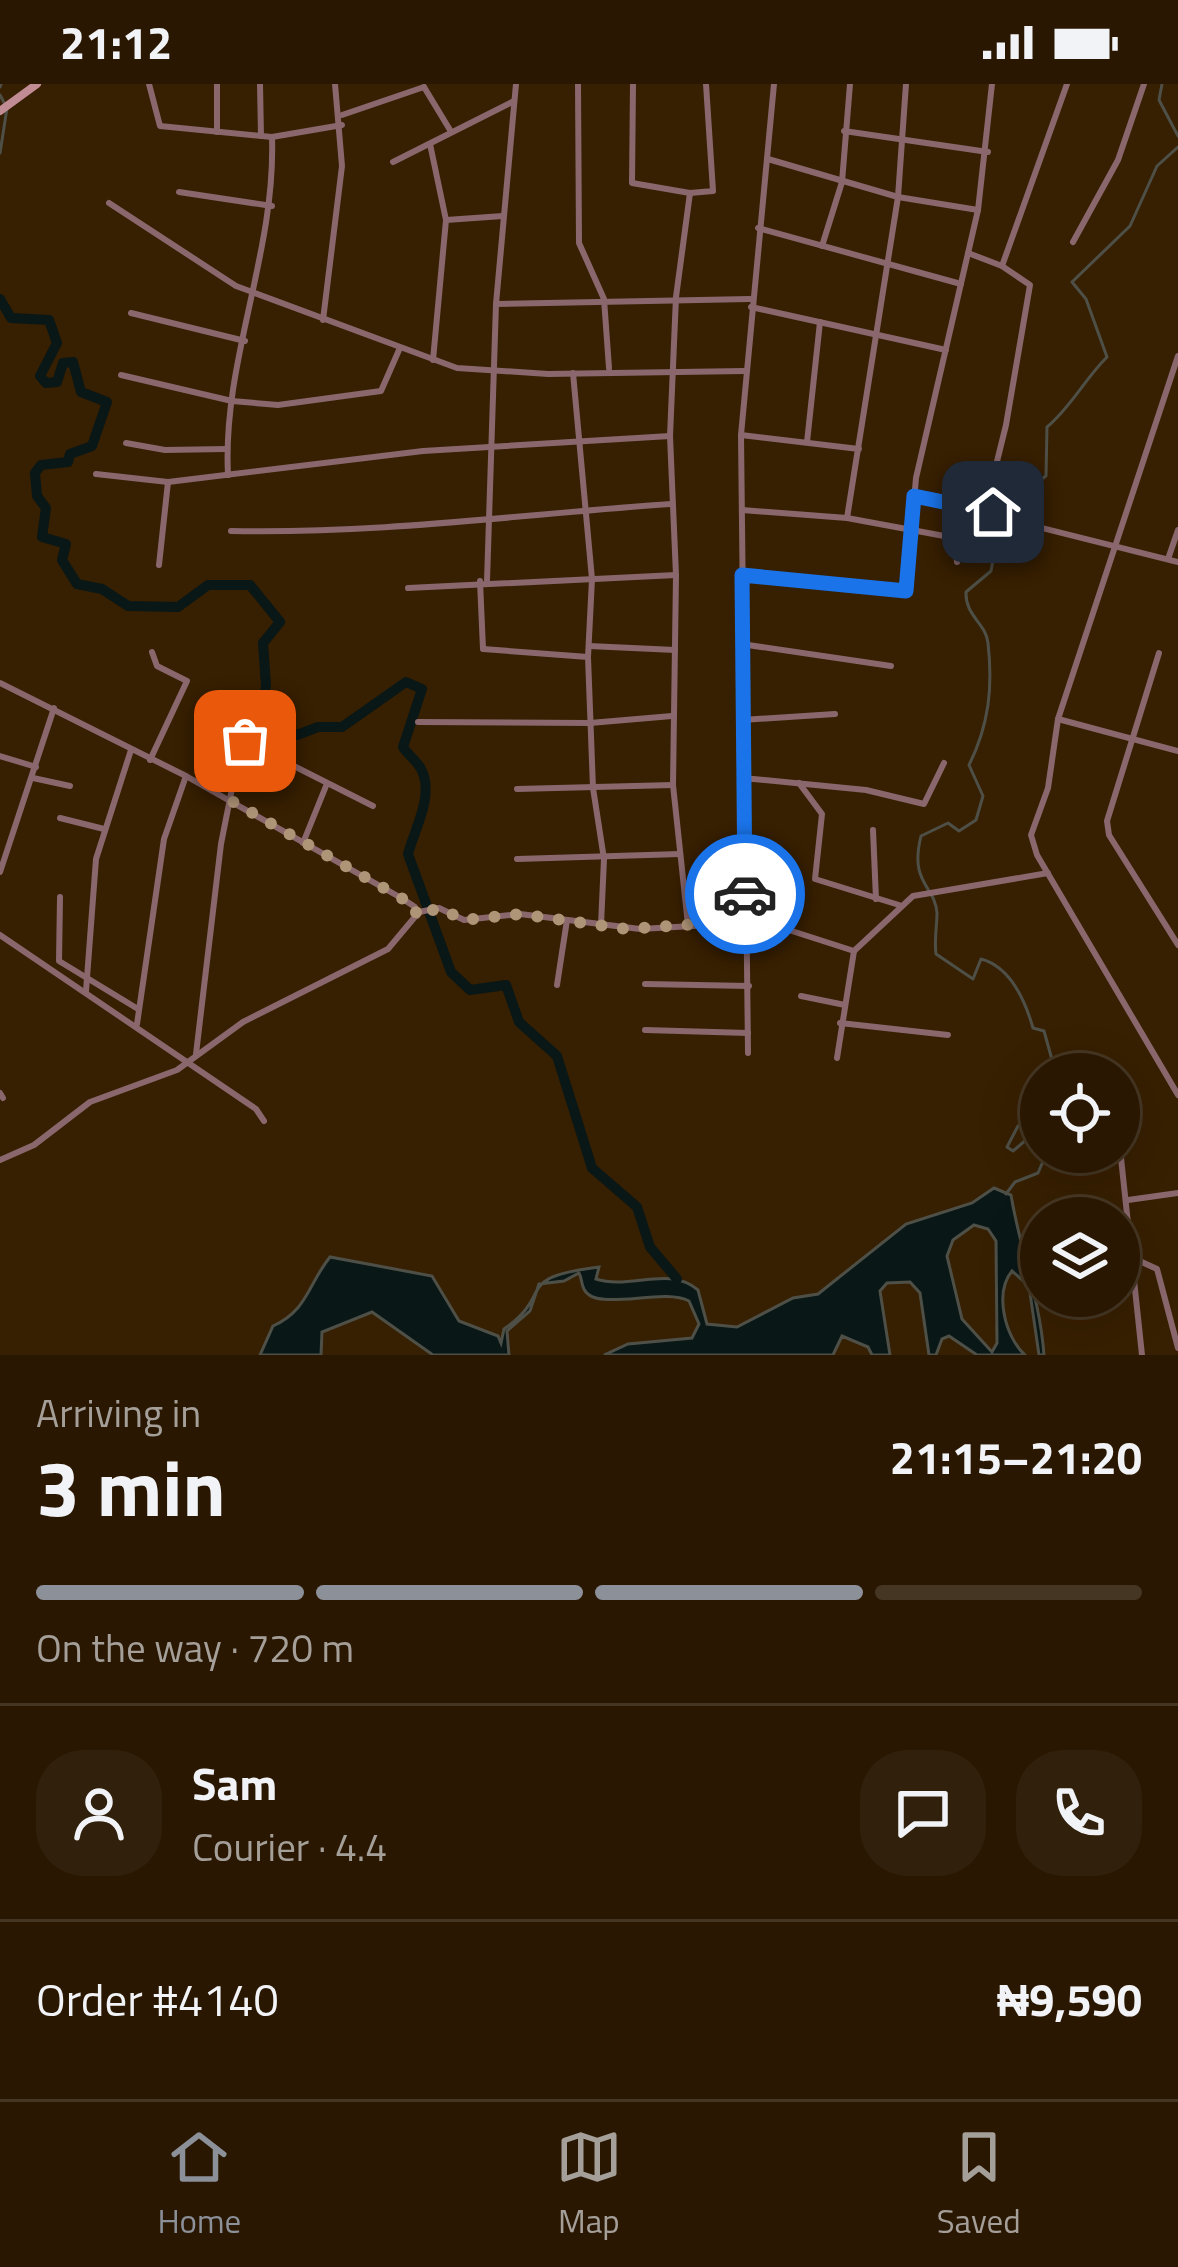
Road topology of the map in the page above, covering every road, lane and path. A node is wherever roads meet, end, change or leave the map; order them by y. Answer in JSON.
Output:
{"nodes":[{"id":1,"x":37,"y":84,"type":"edge"},
{"id":2,"x":149,"y":84,"type":"edge"},
{"id":3,"x":217,"y":84,"type":"edge"},
{"id":4,"x":260,"y":84,"type":"edge"},
{"id":5,"x":335,"y":84,"type":"edge"},
{"id":6,"x":516,"y":84,"type":"edge"},
{"id":7,"x":578,"y":84,"type":"edge"},
{"id":8,"x":633,"y":84,"type":"edge"},
{"id":9,"x":706,"y":84,"type":"edge"},
{"id":10,"x":774,"y":84,"type":"edge"},
{"id":11,"x":850,"y":84,"type":"edge"},
{"id":12,"x":906,"y":84,"type":"edge"},
{"id":13,"x":992,"y":84,"type":"edge"},
{"id":14,"x":1067,"y":84,"type":"edge"},
{"id":15,"x":1144,"y":84,"type":"edge"},
{"id":16,"x":424,"y":86,"type":"edge"},
{"id":17,"x":514,"y":100,"type":"junction"},
{"id":18,"x":2,"y":110,"type":"edge"},
{"id":19,"x":341,"y":120,"type":"junction"},
{"id":20,"x":450,"y":130,"type":"junction"},
{"id":21,"x":844,"y":131,"type":"junction"},
{"id":22,"x":217,"y":132,"type":"junction"},
{"id":23,"x":261,"y":136,"type":"junction"},
{"id":24,"x":903,"y":136,"type":"junction"},
{"id":25,"x":272,"y":137,"type":"junction"},
{"id":26,"x":430,"y":144,"type":"junction"},
{"id":27,"x":988,"y":152,"type":"junction"},
{"id":28,"x":768,"y":159,"type":"junction"},
{"id":29,"x":393,"y":162,"type":"dead end"},
{"id":30,"x":842,"y":182,"type":"junction"},
{"id":31,"x":179,"y":192,"type":"dead end"},
{"id":32,"x":690,"y":193,"type":"junction"},
{"id":33,"x":898,"y":197,"type":"junction"},
{"id":34,"x":110,"y":202,"type":"dead end"},
{"id":35,"x":272,"y":206,"type":"junction"},
{"id":36,"x":978,"y":210,"type":"junction"},
{"id":37,"x":502,"y":216,"type":"junction"},
{"id":38,"x":446,"y":220,"type":"junction"},
{"id":39,"x":758,"y":228,"type":"junction"},
{"id":40,"x":1073,"y":242,"type":"dead end"},
{"id":41,"x":822,"y":246,"type":"junction"},
{"id":42,"x":968,"y":253,"type":"junction"},
{"id":43,"x":1002,"y":266,"type":"junction"},
{"id":44,"x":886,"y":267,"type":"junction"},
{"id":45,"x":961,"y":284,"type":"junction"},
{"id":46,"x":255,"y":294,"type":"junction"},
{"id":47,"x":676,"y":297,"type":"junction"},
{"id":48,"x":604,"y":299,"type":"junction"},
{"id":49,"x":751,"y":303,"type":"junction"},
{"id":50,"x":496,"y":304,"type":"junction"},
{"id":51,"x":130,"y":313,"type":"dead end"},
{"id":52,"x":323,"y":320,"type":"junction"},
{"id":53,"x":820,"y":322,"type":"junction"},
{"id":54,"x":874,"y":337,"type":"junction"},
{"id":55,"x":244,"y":341,"type":"junction"},
{"id":56,"x":399,"y":350,"type":"junction"},
{"id":57,"x":946,"y":350,"type":"junction"},
{"id":58,"x":1178,"y":356,"type":"edge"},
{"id":59,"x":433,"y":361,"type":"junction"},
{"id":60,"x":609,"y":369,"type":"junction"},
{"id":61,"x":676,"y":370,"type":"junction"},
{"id":62,"x":744,"y":371,"type":"junction"},
{"id":63,"x":493,"y":372,"type":"junction"},
{"id":64,"x":573,"y":373,"type":"junction"},
{"id":65,"x":122,"y":375,"type":"dead end"},
{"id":66,"x":232,"y":401,"type":"junction"},
{"id":67,"x":741,"y":435,"type":"junction"},
{"id":68,"x":670,"y":436,"type":"junction"},
{"id":69,"x":578,"y":439,"type":"junction"},
{"id":70,"x":807,"y":442,"type":"junction"},
{"id":71,"x":126,"y":443,"type":"dead end"},
{"id":72,"x":491,"y":446,"type":"junction"},
{"id":73,"x":226,"y":449,"type":"junction"},
{"id":74,"x":859,"y":449,"type":"junction"},
{"id":75,"x":96,"y":474,"type":"dead end"},
{"id":76,"x":228,"y":475,"type":"junction"},
{"id":77,"x":168,"y":482,"type":"junction"},
{"id":78,"x":914,"y":496,"type":"junction"},
{"id":79,"x":671,"y":504,"type":"junction"},
{"id":80,"x":585,"y":510,"type":"junction"},
{"id":81,"x":742,"y":510,"type":"junction"},
{"id":82,"x":989,"y":511,"type":"junction"},
{"id":83,"x":847,"y":518,"type":"junction"},
{"id":84,"x":490,"y":519,"type":"junction"},
{"id":85,"x":908,"y":530,"type":"junction"},
{"id":86,"x":1178,"y":530,"type":"edge"},
{"id":87,"x":231,"y":531,"type":"dead end"},
{"id":88,"x":1115,"y":545,"type":"junction"},
{"id":89,"x":1168,"y":559,"type":"junction"},
{"id":90,"x":957,"y":562,"type":"dead end"},
{"id":91,"x":1178,"y":562,"type":"edge"},
{"id":92,"x":160,"y":565,"type":"dead end"},
{"id":93,"x":676,"y":575,"type":"junction"},
{"id":94,"x":742,"y":575,"type":"junction"},
{"id":95,"x":592,"y":579,"type":"junction"},
{"id":96,"x":483,"y":581,"type":"junction"},
{"id":97,"x":408,"y":588,"type":"dead end"},
{"id":98,"x":740,"y":644,"type":"junction"},
{"id":99,"x":588,"y":646,"type":"junction"},
{"id":100,"x":675,"y":650,"type":"junction"},
{"id":101,"x":152,"y":652,"type":"dead end"},
{"id":102,"x":1159,"y":653,"type":"dead end"},
{"id":103,"x":588,"y":657,"type":"junction"},
{"id":104,"x":891,"y":666,"type":"dead end"},
{"id":105,"x":0,"y":683,"type":"edge"},
{"id":106,"x":54,"y":708,"type":"junction"},
{"id":107,"x":247,"y":713,"type":"dead end"},
{"id":108,"x":835,"y":714,"type":"dead end"},
{"id":109,"x":672,"y":716,"type":"junction"},
{"id":110,"x":1058,"y":719,"type":"junction"},
{"id":111,"x":742,"y":720,"type":"junction"},
{"id":112,"x":418,"y":722,"type":"dead end"},
{"id":113,"x":590,"y":723,"type":"junction"},
{"id":114,"x":1130,"y":736,"type":"junction"},
{"id":115,"x":131,"y":750,"type":"junction"},
{"id":116,"x":1178,"y":751,"type":"edge"},
{"id":117,"x":0,"y":756,"type":"edge"},
{"id":118,"x":150,"y":760,"type":"junction"},
{"id":119,"x":286,"y":762,"type":"dead end"},
{"id":120,"x":944,"y":763,"type":"dead end"},
{"id":121,"x":36,"y":767,"type":"junction"},
{"id":122,"x":186,"y":776,"type":"junction"},
{"id":123,"x":33,"y":778,"type":"junction"},
{"id":124,"x":743,"y":778,"type":"junction"},
{"id":125,"x":799,"y":783,"type":"junction"},
{"id":126,"x":673,"y":785,"type":"junction"},
{"id":127,"x":70,"y":786,"type":"dead end"},
{"id":128,"x":326,"y":786,"type":"junction"},
{"id":129,"x":593,"y":788,"type":"junction"},
{"id":130,"x":517,"y":789,"type":"dead end"},
{"id":131,"x":230,"y":800,"type":"junction"},
{"id":132,"x":373,"y":806,"type":"dead end"},
{"id":133,"x":60,"y":818,"type":"dead end"},
{"id":134,"x":104,"y":830,"type":"junction"},
{"id":135,"x":873,"y":830,"type":"dead end"},
{"id":136,"x":303,"y":843,"type":"junction"},
{"id":137,"x":680,"y":854,"type":"junction"},
{"id":138,"x":517,"y":859,"type":"dead end"},
{"id":139,"x":604,"y":859,"type":"junction"},
{"id":140,"x":0,"y":872,"type":"edge"},
{"id":141,"x":1048,"y":873,"type":"junction"},
{"id":142,"x":60,"y":897,"type":"dead end"},
{"id":143,"x":876,"y":898,"type":"junction"},
{"id":144,"x":899,"y":905,"type":"junction"},
{"id":145,"x":418,"y":914,"type":"junction"},
{"id":146,"x":567,"y":920,"type":"junction"},
{"id":147,"x":745,"y":921,"type":"junction"},
{"id":148,"x":601,"y":925,"type":"junction"},
{"id":149,"x":688,"y":925,"type":"junction"},
{"id":150,"x":0,"y":935,"type":"edge"},
{"id":151,"x":1178,"y":944,"type":"edge"},
{"id":152,"x":854,"y":951,"type":"junction"},
{"id":153,"x":89,"y":979,"type":"junction"},
{"id":154,"x":645,"y":984,"type":"dead end"},
{"id":155,"x":557,"y":985,"type":"dead end"},
{"id":156,"x":749,"y":986,"type":"junction"},
{"id":157,"x":86,"y":991,"type":"junction"},
{"id":158,"x":801,"y":996,"type":"dead end"},
{"id":159,"x":845,"y":1005,"type":"junction"},
{"id":160,"x":140,"y":1009,"type":"junction"},
{"id":161,"x":840,"y":1023,"type":"junction"},
{"id":162,"x":137,"y":1024,"type":"junction"},
{"id":163,"x":645,"y":1030,"type":"dead end"},
{"id":164,"x":748,"y":1033,"type":"junction"},
{"id":165,"x":948,"y":1035,"type":"dead end"},
{"id":166,"x":748,"y":1053,"type":"dead end"},
{"id":167,"x":196,"y":1054,"type":"junction"},
{"id":168,"x":837,"y":1058,"type":"dead end"},
{"id":169,"x":185,"y":1060,"type":"junction"},
{"id":170,"x":1178,"y":1095,"type":"edge"},
{"id":171,"x":264,"y":1121,"type":"dead end"},
{"id":172,"x":0,"y":1160,"type":"edge"},
{"id":173,"x":1178,"y":1193,"type":"edge"},
{"id":174,"x":1140,"y":1199,"type":"edge"},
{"id":175,"x":1140,"y":1261,"type":"edge"},
{"id":176,"x":1138,"y":1317,"type":"edge"},
{"id":177,"x":1178,"y":1348,"type":"edge"},
{"id":178,"x":1142,"y":1355,"type":"edge"}],
"edges":[{"from":1,"to":18,"type":"street"},
{"from":2,"to":22,"type":"street"},
{"from":3,"to":22,"type":"street"},
{"from":4,"to":23,"type":"street"},
{"from":5,"to":19,"type":"street"},
{"from":6,"to":17,"type":"street"},
{"from":7,"to":48,"type":"street"},
{"from":8,"to":32,"type":"street"},
{"from":9,"to":32,"type":"street"},
{"from":10,"to":28,"type":"street"},
{"from":11,"to":21,"type":"street"},
{"from":12,"to":24,"type":"street"},
{"from":13,"to":27,"type":"street"},
{"from":14,"to":43,"type":"street"},
{"from":15,"to":40,"type":"street"},
{"from":16,"to":19,"type":"street"},
{"from":16,"to":20,"type":"street"},
{"from":17,"to":20,"type":"street"},
{"from":17,"to":37,"type":"street"},
{"from":19,"to":25,"type":"street"},
{"from":19,"to":52,"type":"street"},
{"from":20,"to":26,"type":"street"},
{"from":21,"to":24,"type":"street"},
{"from":21,"to":30,"type":"street"},
{"from":22,"to":23,"type":"street"},
{"from":23,"to":25,"type":"street"},
{"from":24,"to":27,"type":"street"},
{"from":24,"to":33,"type":"street"},
{"from":25,"to":35,"type":"street"},
{"from":26,"to":29,"type":"street"},
{"from":26,"to":38,"type":"street"},
{"from":27,"to":36,"type":"street"},
{"from":28,"to":30,"type":"street"},
{"from":28,"to":39,"type":"street"},
{"from":30,"to":33,"type":"street"},
{"from":30,"to":41,"type":"street"},
{"from":31,"to":35,"type":"street"},
{"from":32,"to":47,"type":"street"},
{"from":33,"to":36,"type":"street"},
{"from":33,"to":44,"type":"street"},
{"from":34,"to":46,"type":"street"},
{"from":35,"to":46,"type":"street"},
{"from":36,"to":42,"type":"street"},
{"from":37,"to":38,"type":"street"},
{"from":37,"to":50,"type":"street"},
{"from":38,"to":59,"type":"street"},
{"from":39,"to":41,"type":"street"},
{"from":39,"to":49,"type":"street"},
{"from":41,"to":44,"type":"street"},
{"from":42,"to":43,"type":"street"},
{"from":42,"to":45,"type":"street"},
{"from":43,"to":82,"type":"street"},
{"from":44,"to":45,"type":"street"},
{"from":44,"to":54,"type":"street"},
{"from":45,"to":57,"type":"street"},
{"from":46,"to":52,"type":"street"},
{"from":46,"to":55,"type":"street"},
{"from":47,"to":48,"type":"street"},
{"from":47,"to":49,"type":"street"},
{"from":47,"to":61,"type":"street"},
{"from":48,"to":50,"type":"street"},
{"from":48,"to":60,"type":"street"},
{"from":49,"to":53,"type":"street"},
{"from":49,"to":62,"type":"street"},
{"from":50,"to":63,"type":"street"},
{"from":51,"to":55,"type":"street"},
{"from":52,"to":56,"type":"street"},
{"from":53,"to":54,"type":"street"},
{"from":53,"to":70,"type":"street"},
{"from":54,"to":57,"type":"street"},
{"from":54,"to":74,"type":"street"},
{"from":55,"to":66,"type":"street"},
{"from":56,"to":59,"type":"street"},
{"from":56,"to":66,"type":"street"},
{"from":57,"to":78,"type":"street"},
{"from":58,"to":88,"type":"street"},
{"from":59,"to":63,"type":"street"},
{"from":60,"to":61,"type":"street"},
{"from":60,"to":64,"type":"street"},
{"from":61,"to":62,"type":"street"},
{"from":61,"to":68,"type":"street"},
{"from":62,"to":67,"type":"street"},
{"from":63,"to":64,"type":"street"},
{"from":63,"to":72,"type":"street"},
{"from":64,"to":69,"type":"street"},
{"from":65,"to":66,"type":"street"},
{"from":66,"to":73,"type":"street"},
{"from":67,"to":70,"type":"street"},
{"from":67,"to":81,"type":"street"},
{"from":68,"to":69,"type":"street"},
{"from":68,"to":79,"type":"street"},
{"from":69,"to":72,"type":"street"},
{"from":69,"to":80,"type":"street"},
{"from":70,"to":74,"type":"street"},
{"from":71,"to":73,"type":"street"},
{"from":72,"to":76,"type":"street"},
{"from":72,"to":84,"type":"street"},
{"from":73,"to":76,"type":"street"},
{"from":74,"to":83,"type":"street"},
{"from":75,"to":77,"type":"street"},
{"from":76,"to":77,"type":"street"},
{"from":77,"to":92,"type":"street"},
{"from":78,"to":82,"type":"street"},
{"from":78,"to":85,"type":"street"},
{"from":79,"to":80,"type":"street"},
{"from":79,"to":93,"type":"street"},
{"from":80,"to":84,"type":"street"},
{"from":80,"to":95,"type":"street"},
{"from":81,"to":83,"type":"street"},
{"from":81,"to":94,"type":"street"},
{"from":82,"to":88,"type":"street"},
{"from":83,"to":85,"type":"street"},
{"from":84,"to":87,"type":"street"},
{"from":84,"to":96,"type":"street"},
{"from":85,"to":90,"type":"street"},
{"from":85,"to":94,"type":"street"},
{"from":86,"to":89,"type":"street"},
{"from":88,"to":89,"type":"street"},
{"from":88,"to":110,"type":"street"},
{"from":89,"to":91,"type":"street"},
{"from":93,"to":95,"type":"street"},
{"from":93,"to":100,"type":"street"},
{"from":94,"to":98,"type":"street"},
{"from":95,"to":96,"type":"street"},
{"from":95,"to":99,"type":"street"},
{"from":96,"to":97,"type":"street"},
{"from":96,"to":103,"type":"street"},
{"from":98,"to":104,"type":"street"},
{"from":98,"to":111,"type":"street"},
{"from":99,"to":100,"type":"street"},
{"from":99,"to":103,"type":"street"},
{"from":100,"to":109,"type":"street"},
{"from":101,"to":118,"type":"street"},
{"from":102,"to":114,"type":"street"},
{"from":103,"to":113,"type":"street"},
{"from":105,"to":106,"type":"street"},
{"from":106,"to":115,"type":"street"},
{"from":106,"to":121,"type":"street"},
{"from":107,"to":131,"type":"street"},
{"from":108,"to":111,"type":"street"},
{"from":109,"to":113,"type":"street"},
{"from":109,"to":126,"type":"street"},
{"from":110,"to":114,"type":"street"},
{"from":110,"to":141,"type":"street"},
{"from":111,"to":124,"type":"street"},
{"from":112,"to":113,"type":"street"},
{"from":113,"to":129,"type":"street"},
{"from":114,"to":116,"type":"street"},
{"from":114,"to":151,"type":"street"},
{"from":115,"to":118,"type":"street"},
{"from":115,"to":134,"type":"street"},
{"from":117,"to":121,"type":"street"},
{"from":118,"to":122,"type":"street"},
{"from":119,"to":128,"type":"street"},
{"from":120,"to":125,"type":"street"},
{"from":121,"to":123,"type":"street"},
{"from":122,"to":131,"type":"street"},
{"from":122,"to":160,"type":"street"},
{"from":123,"to":127,"type":"street"},
{"from":123,"to":140,"type":"street"},
{"from":124,"to":125,"type":"street"},
{"from":124,"to":147,"type":"street"},
{"from":125,"to":143,"type":"street"},
{"from":126,"to":129,"type":"street"},
{"from":126,"to":137,"type":"street"},
{"from":128,"to":132,"type":"street"},
{"from":128,"to":136,"type":"street"},
{"from":129,"to":130,"type":"street"},
{"from":129,"to":139,"type":"street"},
{"from":131,"to":136,"type":"street"},
{"from":131,"to":167,"type":"street"},
{"from":133,"to":134,"type":"street"},
{"from":134,"to":153,"type":"street"},
{"from":135,"to":143,"type":"street"},
{"from":136,"to":145,"type":"street"},
{"from":137,"to":139,"type":"street"},
{"from":137,"to":149,"type":"street"},
{"from":138,"to":139,"type":"street"},
{"from":139,"to":148,"type":"street"},
{"from":141,"to":144,"type":"street"},
{"from":141,"to":170,"type":"street"},
{"from":142,"to":153,"type":"street"},
{"from":143,"to":144,"type":"street"},
{"from":144,"to":152,"type":"street"},
{"from":145,"to":146,"type":"street"},
{"from":145,"to":167,"type":"street"},
{"from":146,"to":148,"type":"street"},
{"from":146,"to":155,"type":"street"},
{"from":147,"to":149,"type":"street"},
{"from":147,"to":152,"type":"street"},
{"from":147,"to":156,"type":"street"},
{"from":148,"to":149,"type":"street"},
{"from":150,"to":157,"type":"street"},
{"from":152,"to":159,"type":"street"},
{"from":153,"to":157,"type":"street"},
{"from":153,"to":160,"type":"street"},
{"from":154,"to":156,"type":"street"},
{"from":156,"to":164,"type":"street"},
{"from":157,"to":162,"type":"street"},
{"from":158,"to":159,"type":"street"},
{"from":159,"to":161,"type":"street"},
{"from":160,"to":162,"type":"street"},
{"from":161,"to":165,"type":"street"},
{"from":161,"to":168,"type":"street"},
{"from":162,"to":169,"type":"street"},
{"from":163,"to":164,"type":"street"},
{"from":164,"to":166,"type":"street"},
{"from":167,"to":169,"type":"street"},
{"from":169,"to":171,"type":"street"},
{"from":169,"to":172,"type":"street"},
{"from":173,"to":174,"type":"street"},
{"from":175,"to":177,"type":"street"},
{"from":176,"to":178,"type":"street"}]}
